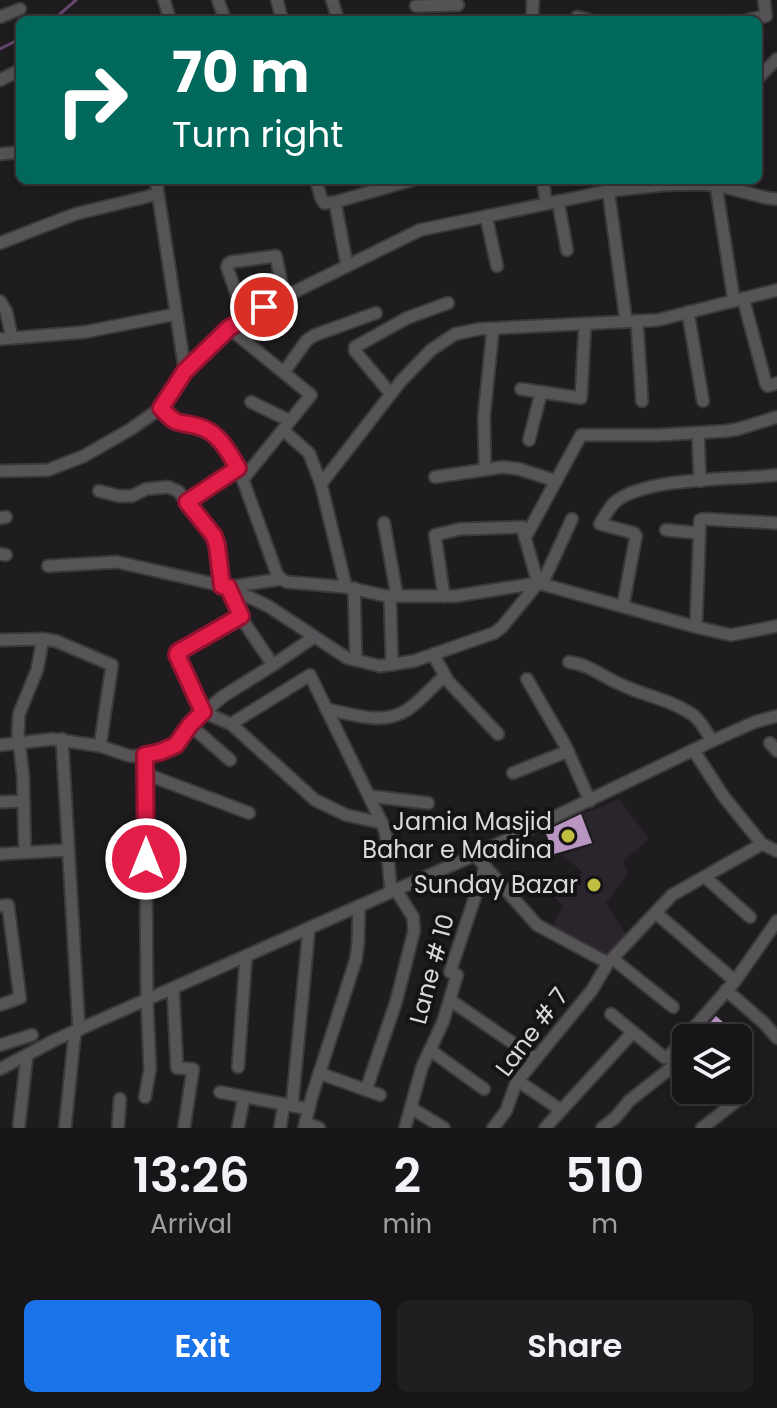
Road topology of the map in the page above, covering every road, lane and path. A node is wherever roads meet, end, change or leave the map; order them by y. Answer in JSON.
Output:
{"nodes":[{"id":1,"x":764,"y":0,"type":"edge"},
{"id":2,"x":415,"y":3,"type":"edge"},
{"id":3,"x":458,"y":5,"type":"dead end"},
{"id":4,"x":20,"y":9,"type":"dead end"},
{"id":5,"x":0,"y":17,"type":"edge"},
{"id":6,"x":762,"y":17,"type":"edge"},
{"id":7,"x":777,"y":61,"type":"edge"},
{"id":8,"x":762,"y":74,"type":"edge"},
{"id":9,"x":157,"y":184,"type":"edge"},
{"id":10,"x":317,"y":184,"type":"edge"},
{"id":11,"x":398,"y":184,"type":"edge"},
{"id":12,"x":545,"y":184,"type":"edge"},
{"id":13,"x":696,"y":184,"type":"edge"},
{"id":14,"x":717,"y":184,"type":"edge"},
{"id":15,"x":720,"y":184,"type":"edge"},
{"id":16,"x":608,"y":185,"type":"edge"},
{"id":17,"x":158,"y":194,"type":"junction"},
{"id":18,"x":777,"y":199,"type":"edge"},
{"id":19,"x":335,"y":202,"type":"junction"},
{"id":20,"x":552,"y":202,"type":"junction"},
{"id":21,"x":486,"y":216,"type":"junction"},
{"id":22,"x":0,"y":243,"type":"edge"},
{"id":23,"x":567,"y":250,"type":"dead end"},
{"id":24,"x":347,"y":266,"type":"junction"},
{"id":25,"x":497,"y":266,"type":"dead end"},
{"id":26,"x":777,"y":290,"type":"edge"},
{"id":27,"x":284,"y":297,"type":"junction"},
{"id":28,"x":738,"y":300,"type":"junction"},
{"id":29,"x":0,"y":301,"type":"edge"},
{"id":30,"x":448,"y":303,"type":"dead end"},
{"id":31,"x":688,"y":312,"type":"junction"},
{"id":32,"x":376,"y":313,"type":"dead end"},
{"id":33,"x":176,"y":314,"type":"junction"},
{"id":34,"x":245,"y":318,"type":"junction"},
{"id":35,"x":631,"y":321,"type":"junction"},
{"id":36,"x":585,"y":324,"type":"junction"},
{"id":37,"x":229,"y":328,"type":"junction"},
{"id":38,"x":493,"y":329,"type":"junction"},
{"id":39,"x":6,"y":338,"type":"edge"},
{"id":40,"x":185,"y":371,"type":"junction"},
{"id":41,"x":284,"y":372,"type":"junction"},
{"id":42,"x":777,"y":383,"type":"edge"},
{"id":43,"x":521,"y":389,"type":"dead end"},
{"id":44,"x":541,"y":393,"type":"junction"},
{"id":45,"x":391,"y":394,"type":"junction"},
{"id":46,"x":642,"y":401,"type":"dead end"},
{"id":47,"x":703,"y":401,"type":"dead end"},
{"id":48,"x":251,"y":402,"type":"dead end"},
{"id":49,"x":161,"y":408,"type":"junction"},
{"id":50,"x":777,"y":417,"type":"edge"},
{"id":51,"x":286,"y":426,"type":"junction"},
{"id":52,"x":698,"y":433,"type":"junction"},
{"id":53,"x":529,"y":440,"type":"dead end"},
{"id":54,"x":485,"y":469,"type":"junction"},
{"id":55,"x":0,"y":471,"type":"edge"},
{"id":56,"x":241,"y":474,"type":"junction"},
{"id":57,"x":777,"y":475,"type":"edge"},
{"id":58,"x":435,"y":477,"type":"dead end"},
{"id":59,"x":556,"y":481,"type":"junction"},
{"id":60,"x":700,"y":481,"type":"junction"},
{"id":61,"x":321,"y":484,"type":"junction"},
{"id":62,"x":99,"y":491,"type":"dead end"},
{"id":63,"x":187,"y":502,"type":"junction"},
{"id":64,"x":572,"y":519,"type":"dead end"},
{"id":65,"x":384,"y":523,"type":"dead end"},
{"id":66,"x":777,"y":523,"type":"edge"},
{"id":67,"x":666,"y":530,"type":"dead end"},
{"id":68,"x":699,"y":533,"type":"junction"},
{"id":69,"x":525,"y":538,"type":"junction"},
{"id":70,"x":48,"y":566,"type":"dead end"},
{"id":71,"x":281,"y":579,"type":"junction"},
{"id":72,"x":540,"y":583,"type":"junction"},
{"id":73,"x":225,"y":587,"type":"junction"},
{"id":74,"x":350,"y":588,"type":"junction"},
{"id":75,"x":393,"y":596,"type":"junction"},
{"id":76,"x":444,"y":596,"type":"junction"},
{"id":77,"x":623,"y":606,"type":"junction"},
{"id":78,"x":241,"y":616,"type":"junction"},
{"id":79,"x":777,"y":626,"type":"edge"},
{"id":80,"x":696,"y":627,"type":"junction"},
{"id":81,"x":314,"y":637,"type":"junction"},
{"id":82,"x":43,"y":639,"type":"junction"},
{"id":83,"x":0,"y":640,"type":"edge"},
{"id":84,"x":433,"y":654,"type":"junction"},
{"id":85,"x":356,"y":660,"type":"junction"},
{"id":86,"x":569,"y":662,"type":"dead end"},
{"id":87,"x":273,"y":665,"type":"junction"},
{"id":88,"x":392,"y":665,"type":"junction"},
{"id":89,"x":445,"y":676,"type":"junction"},
{"id":90,"x":527,"y":679,"type":"dead end"},
{"id":91,"x":326,"y":709,"type":"junction"},
{"id":92,"x":203,"y":712,"type":"junction"},
{"id":93,"x":777,"y":716,"type":"edge"},
{"id":94,"x":231,"y":724,"type":"junction"},
{"id":95,"x":190,"y":725,"type":"junction"},
{"id":96,"x":498,"y":734,"type":"dead end"},
{"id":97,"x":62,"y":739,"type":"junction"},
{"id":98,"x":712,"y":741,"type":"junction"},
{"id":99,"x":19,"y":742,"type":"junction"},
{"id":100,"x":0,"y":745,"type":"edge"},
{"id":101,"x":100,"y":746,"type":"junction"},
{"id":102,"x":568,"y":751,"type":"junction"},
{"id":103,"x":694,"y":751,"type":"junction"},
{"id":104,"x":145,"y":755,"type":"junction"},
{"id":105,"x":230,"y":760,"type":"dead end"},
{"id":106,"x":513,"y":773,"type":"dead end"},
{"id":107,"x":146,"y":774,"type":"junction"},
{"id":108,"x":369,"y":796,"type":"junction"},
{"id":109,"x":24,"y":801,"type":"junction"},
{"id":110,"x":590,"y":801,"type":"junction"},
{"id":111,"x":0,"y":802,"type":"edge"},
{"id":112,"x":428,"y":803,"type":"dead end"},
{"id":113,"x":249,"y":813,"type":"dead end"},
{"id":114,"x":382,"y":823,"type":"junction"},
{"id":115,"x":762,"y":844,"type":"junction"},
{"id":116,"x":68,"y":850,"type":"junction"},
{"id":117,"x":777,"y":851,"type":"edge"},
{"id":118,"x":25,"y":852,"type":"junction"},
{"id":119,"x":0,"y":854,"type":"edge"},
{"id":120,"x":475,"y":855,"type":"junction"},
{"id":121,"x":485,"y":867,"type":"junction"},
{"id":122,"x":705,"y":877,"type":"junction"},
{"id":123,"x":394,"y":891,"type":"junction"},
{"id":124,"x":0,"y":906,"type":"edge"},
{"id":125,"x":359,"y":906,"type":"junction"},
{"id":126,"x":656,"y":913,"type":"junction"},
{"id":127,"x":750,"y":917,"type":"dead end"},
{"id":128,"x":777,"y":921,"type":"edge"},
{"id":129,"x":309,"y":928,"type":"junction"},
{"id":130,"x":246,"y":956,"type":"junction"},
{"id":131,"x":611,"y":961,"type":"junction"},
{"id":132,"x":735,"y":981,"type":"junction"},
{"id":133,"x":173,"y":988,"type":"junction"},
{"id":134,"x":726,"y":990,"type":"junction"},
{"id":135,"x":147,"y":1000,"type":"junction"},
{"id":136,"x":450,"y":1000,"type":"junction"},
{"id":137,"x":0,"y":1005,"type":"edge"},
{"id":138,"x":673,"y":1007,"type":"dead end"},
{"id":139,"x":611,"y":1014,"type":"dead end"},
{"id":140,"x":699,"y":1024,"type":"edge"},
{"id":141,"x":77,"y":1030,"type":"junction"},
{"id":142,"x":633,"y":1032,"type":"junction"},
{"id":143,"x":32,"y":1035,"type":"dead end"},
{"id":144,"x":777,"y":1038,"type":"edge"},
{"id":145,"x":0,"y":1045,"type":"edge"},
{"id":146,"x":430,"y":1050,"type":"junction"},
{"id":147,"x":671,"y":1054,"type":"joint"},
{"id":148,"x":27,"y":1055,"type":"junction"},
{"id":149,"x":536,"y":1059,"type":"junction"},
{"id":150,"x":238,"y":1067,"type":"dead end"},
{"id":151,"x":0,"y":1069,"type":"edge"},
{"id":152,"x":319,"y":1073,"type":"junction"},
{"id":153,"x":518,"y":1081,"type":"junction"},
{"id":154,"x":484,"y":1089,"type":"dead end"},
{"id":155,"x":366,"y":1090,"type":"junction"},
{"id":156,"x":220,"y":1092,"type":"dead end"},
{"id":157,"x":380,"y":1095,"type":"dead end"},
{"id":158,"x":145,"y":1097,"type":"dead end"},
{"id":159,"x":244,"y":1097,"type":"junction"},
{"id":160,"x":120,"y":1099,"type":"dead end"},
{"id":161,"x":733,"y":1104,"type":"edge"},
{"id":162,"x":288,"y":1105,"type":"junction"},
{"id":163,"x":411,"y":1108,"type":"junction"},
{"id":164,"x":309,"y":1109,"type":"junction"},
{"id":165,"x":561,"y":1110,"type":"junction"},
{"id":166,"x":19,"y":1125,"type":"dead end"},
{"id":167,"x":305,"y":1125,"type":"edge"},
{"id":168,"x":65,"y":1128,"type":"edge"},
{"id":169,"x":118,"y":1128,"type":"edge"},
{"id":170,"x":184,"y":1128,"type":"edge"},
{"id":171,"x":238,"y":1128,"type":"edge"},
{"id":172,"x":280,"y":1128,"type":"edge"},
{"id":173,"x":319,"y":1128,"type":"edge"},
{"id":174,"x":405,"y":1128,"type":"edge"},
{"id":175,"x":444,"y":1128,"type":"edge"},
{"id":176,"x":493,"y":1128,"type":"edge"},
{"id":177,"x":545,"y":1128,"type":"edge"},
{"id":178,"x":602,"y":1128,"type":"edge"},
{"id":179,"x":702,"y":1128,"type":"edge"}],
"edges":[{"from":1,"to":6,"type":"street"},
{"from":2,"to":3,"type":"street"},
{"from":4,"to":5,"type":"street"},
{"from":7,"to":8,"type":"street"},
{"from":9,"to":17,"type":"street"},
{"from":10,"to":19,"type":"street"},
{"from":11,"to":19,"type":"street"},
{"from":12,"to":20,"type":"street"},
{"from":13,"to":16,"type":"street"},
{"from":14,"to":28,"type":"street"},
{"from":15,"to":18,"type":"street"},
{"from":16,"to":20,"type":"street"},
{"from":16,"to":35,"type":"street"},
{"from":17,"to":22,"type":"street"},
{"from":17,"to":33,"type":"street"},
{"from":19,"to":24,"type":"street"},
{"from":20,"to":21,"type":"street"},
{"from":20,"to":23,"type":"street"},
{"from":21,"to":24,"type":"street"},
{"from":21,"to":25,"type":"street"},
{"from":24,"to":27,"type":"street"},
{"from":26,"to":28,"type":"street"},
{"from":27,"to":34,"type":"street"},
{"from":27,"to":34,"type":"street"},
{"from":28,"to":31,"type":"street"},
{"from":28,"to":42,"type":"street"},
{"from":29,"to":39,"type":"street"},
{"from":30,"to":45,"type":"street"},
{"from":31,"to":35,"type":"street"},
{"from":31,"to":47,"type":"street"},
{"from":32,"to":41,"type":"street"},
{"from":33,"to":39,"type":"street"},
{"from":33,"to":40,"type":"street"},
{"from":34,"to":37,"type":"street"},
{"from":35,"to":36,"type":"street"},
{"from":35,"to":46,"type":"street"},
{"from":36,"to":38,"type":"street"},
{"from":36,"to":44,"type":"street"},
{"from":37,"to":40,"type":"street"},
{"from":37,"to":41,"type":"street"},
{"from":38,"to":45,"type":"street"},
{"from":38,"to":54,"type":"street"},
{"from":40,"to":49,"type":"street"},
{"from":41,"to":51,"type":"street"},
{"from":43,"to":44,"type":"street"},
{"from":44,"to":53,"type":"street"},
{"from":45,"to":61,"type":"street"},
{"from":48,"to":51,"type":"street"},
{"from":49,"to":55,"type":"street"},
{"from":49,"to":56,"type":"street"},
{"from":50,"to":52,"type":"street"},
{"from":51,"to":56,"type":"street"},
{"from":51,"to":61,"type":"street"},
{"from":52,"to":59,"type":"street"},
{"from":52,"to":60,"type":"street"},
{"from":54,"to":58,"type":"street"},
{"from":54,"to":59,"type":"street"},
{"from":56,"to":63,"type":"street"},
{"from":56,"to":71,"type":"street"},
{"from":57,"to":60,"type":"street"},
{"from":59,"to":69,"type":"street"},
{"from":60,"to":77,"type":"street"},
{"from":61,"to":74,"type":"street"},
{"from":62,"to":63,"type":"street"},
{"from":63,"to":73,"type":"street"},
{"from":64,"to":72,"type":"street"},
{"from":65,"to":75,"type":"street"},
{"from":66,"to":68,"type":"street"},
{"from":67,"to":68,"type":"street"},
{"from":68,"to":80,"type":"street"},
{"from":69,"to":72,"type":"street"},
{"from":69,"to":76,"type":"street"},
{"from":70,"to":73,"type":"street"},
{"from":71,"to":73,"type":"street"},
{"from":71,"to":74,"type":"street"},
{"from":72,"to":76,"type":"street"},
{"from":72,"to":77,"type":"street"},
{"from":72,"to":84,"type":"street"},
{"from":73,"to":78,"type":"street"},
{"from":73,"to":81,"type":"street"},
{"from":74,"to":75,"type":"street"},
{"from":74,"to":85,"type":"street"},
{"from":75,"to":76,"type":"street"},
{"from":75,"to":88,"type":"street"},
{"from":77,"to":80,"type":"street"},
{"from":78,"to":87,"type":"street"},
{"from":78,"to":92,"type":"street"},
{"from":79,"to":80,"type":"street"},
{"from":81,"to":85,"type":"street"},
{"from":81,"to":87,"type":"street"},
{"from":82,"to":83,"type":"street"},
{"from":82,"to":99,"type":"street"},
{"from":82,"to":101,"type":"street"},
{"from":84,"to":88,"type":"street"},
{"from":84,"to":89,"type":"street"},
{"from":85,"to":88,"type":"street"},
{"from":86,"to":98,"type":"street"},
{"from":87,"to":92,"type":"street"},
{"from":89,"to":91,"type":"street"},
{"from":89,"to":96,"type":"street"},
{"from":90,"to":102,"type":"street"},
{"from":91,"to":94,"type":"street"},
{"from":91,"to":108,"type":"street"},
{"from":92,"to":94,"type":"street"},
{"from":92,"to":95,"type":"street"},
{"from":93,"to":98,"type":"street"},
{"from":94,"to":114,"type":"street"},
{"from":95,"to":104,"type":"street"},
{"from":95,"to":105,"type":"street"},
{"from":97,"to":99,"type":"street"},
{"from":97,"to":101,"type":"street"},
{"from":97,"to":116,"type":"street"},
{"from":98,"to":103,"type":"street"},
{"from":99,"to":100,"type":"street"},
{"from":99,"to":109,"type":"street"},
{"from":101,"to":104,"type":"street"},
{"from":102,"to":106,"type":"street"},
{"from":102,"to":110,"type":"street"},
{"from":103,"to":110,"type":"street"},
{"from":103,"to":115,"type":"street"},
{"from":104,"to":107,"type":"street"},
{"from":107,"to":113,"type":"street"},
{"from":107,"to":135,"type":"street"},
{"from":108,"to":112,"type":"street"},
{"from":108,"to":114,"type":"street"},
{"from":109,"to":111,"type":"street"},
{"from":109,"to":118,"type":"street"},
{"from":110,"to":120,"type":"street"},
{"from":114,"to":123,"type":"street"},
{"from":115,"to":117,"type":"street"},
{"from":115,"to":122,"type":"street","name":"Lane # 7"},
{"from":116,"to":118,"type":"street"},
{"from":116,"to":141,"type":"street"},
{"from":118,"to":119,"type":"street"},
{"from":120,"to":121,"type":"street"},
{"from":120,"to":123,"type":"street"},
{"from":121,"to":131,"type":"street"},
{"from":121,"to":136,"type":"street","name":"Lane # 10"},
{"from":122,"to":126,"type":"street","name":"Lane # 7"},
{"from":122,"to":127,"type":"street"},
{"from":123,"to":125,"type":"street"},
{"from":123,"to":155,"type":"street"},
{"from":124,"to":137,"type":"street"},
{"from":125,"to":129,"type":"street"},
{"from":125,"to":152,"type":"street"},
{"from":126,"to":131,"type":"street","name":"Lane # 7"},
{"from":126,"to":132,"type":"street"},
{"from":128,"to":132,"type":"street"},
{"from":129,"to":130,"type":"street"},
{"from":129,"to":162,"type":"street"},
{"from":130,"to":133,"type":"street"},
{"from":130,"to":150,"type":"street"},
{"from":131,"to":138,"type":"street"},
{"from":131,"to":149,"type":"street","name":"Lane # 7"},
{"from":132,"to":134,"type":"street"},
{"from":133,"to":135,"type":"street"},
{"from":133,"to":170,"type":"street"},
{"from":134,"to":140,"type":"street"},
{"from":134,"to":144,"type":"street"},
{"from":135,"to":141,"type":"street"},
{"from":135,"to":158,"type":"street"},
{"from":136,"to":146,"type":"street","name":"Lane # 10"},
{"from":136,"to":149,"type":"street"},
{"from":139,"to":142,"type":"street"},
{"from":141,"to":148,"type":"street"},
{"from":141,"to":168,"type":"street"},
{"from":142,"to":147,"type":"street"},
{"from":142,"to":165,"type":"street"},
{"from":143,"to":145,"type":"street"},
{"from":146,"to":154,"type":"street"},
{"from":146,"to":163,"type":"street","name":"Lane # 10"},
{"from":147,"to":178,"type":"street"},
{"from":148,"to":151,"type":"street"},
{"from":148,"to":166,"type":"street"},
{"from":149,"to":153,"type":"street","name":"Lane # 7"},
{"from":152,"to":155,"type":"street"},
{"from":152,"to":164,"type":"street"},
{"from":153,"to":165,"type":"street"},
{"from":153,"to":176,"type":"street","name":"Lane # 7"},
{"from":155,"to":157,"type":"street"},
{"from":156,"to":159,"type":"street"},
{"from":159,"to":162,"type":"street"},
{"from":159,"to":171,"type":"street"},
{"from":160,"to":169,"type":"street"},
{"from":161,"to":179,"type":"street"},
{"from":162,"to":164,"type":"street"},
{"from":162,"to":172,"type":"street"},
{"from":163,"to":174,"type":"street","name":"Lane # 10"},
{"from":163,"to":175,"type":"street"},
{"from":164,"to":167,"type":"street"},
{"from":165,"to":177,"type":"street"},
{"from":167,"to":173,"type":"street"}]}
